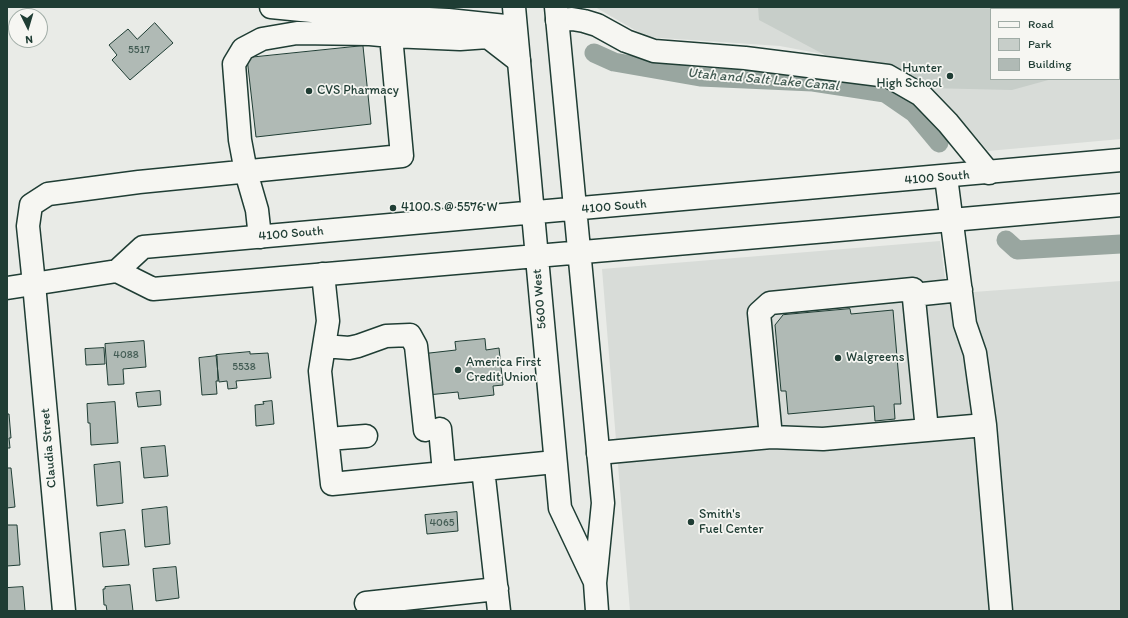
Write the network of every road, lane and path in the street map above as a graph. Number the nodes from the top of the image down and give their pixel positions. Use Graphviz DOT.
graph roads {
  1 [pos="270,7"];
  2 [pos="556,13"];
  3 [pos="515,17"];
  4 [pos="391,36"];
  5 [pos="519,61"];
  6 [pos="1121,160"];
  7 [pos="246,172"];
  8 [pos="988,173"];
  9 [pos="946,177"];
  10 [pos="1121,205"];
  11 [pos="576,210"];
  12 [pos="532,214"];
  13 [pos="952,220"];
  14 [pos="260,237"];
  15 [pos="580,252"];
  16 [pos="536,256"];
  17 [pos="116,272"];
  18 [pos="323,274"];
  19 [pos="34,284"];
  20 [pos="7,288"];
  21 [pos="960,290"];
  22 [pos="913,295"];
  23 [pos="324,346"];
  24 [pos="985,425"];
  25 [pos="926,430"];
  26 [pos="366,436"];
  27 [pos="771,437"];
  28 [pos="328,439"];
  29 [pos="598,453"];
  30 [pos="555,462"];
  31 [pos="483,469"];
  32 [pos="444,473"];
  33 [pos="595,583"];
  34 [pos="497,589"];
  35 [pos="366,603"];
  36 [pos="64,611"];
  37 [pos="499,611"];
  38 [pos="598,611"];
  39 [pos="1001,611"];
  1 -- 3 [label="main road"];
  2 -- 8 [label="main road"];
  2 -- 11 [label="main road, 5600 West"];
  3 -- 5 [label="main road, 5600 West"];
  4 -- 5 [label="main road"];
  4 -- 7 [label="main road, Claudia Street"];
  4 -- 7 [label="main road"];
  5 -- 12 [label="main road, 5600 West"];
  6 -- 8 [label="main road, 4100 South"];
  7 -- 14 [label="main road"];
  7 -- 19 [label="main road, Claudia Street"];
  8 -- 9 [label="main road, 4100 South"];
  9 -- 11 [label="main road, 4100 South"];
  9 -- 13 [label="main road"];
  10 -- 13 [label="main road"];
  11 -- 12 [label="main road, 4100 South"];
  11 -- 15 [label="main road, 5600 West"];
  12 -- 14 [label="main road, 4100 South"];
  12 -- 16 [label="main road, 5600 West"];
  13 -- 15 [label="main road"];
  13 -- 21 [label="main road"];
  14 -- 17 [label="main road, 4100 South"];
  15 -- 16 [label="main road"];
  15 -- 29 [label="main road, 5600 West"];
  16 -- 18 [label="main road"];
  16 -- 30 [label="main road, 5600 West"];
  17 -- 18 [label="main road"];
  17 -- 19 [label="main road"];
  18 -- 23 [label="main road"];
  19 -- 20 [label="main road"];
  19 -- 36 [label="main road, Claudia Street"];
  21 -- 22 [label="main road"];
  21 -- 24 [label="main road"];
  22 -- 25 [label="main road"];
  22 -- 27 [label="main road"];
  23 -- 28 [label="main road"];
  23 -- 32 [label="main road"];
  24 -- 25 [label="main road"];
  24 -- 39 [label="main road"];
  25 -- 27 [label="main road"];
  26 -- 28 [label="main road"];
  27 -- 29 [label="main road"];
  28 -- 32 [label="main road"];
  29 -- 33 [label="main road, 5600 West"];
  30 -- 31 [label="main road"];
  30 -- 33 [label="main road, 5600 West"];
  31 -- 32 [label="main road"];
  31 -- 34 [label="main road"];
  33 -- 38 [label="main road, 5600 West"];
  34 -- 35 [label="main road"];
  34 -- 37 [label="main road"];
}
